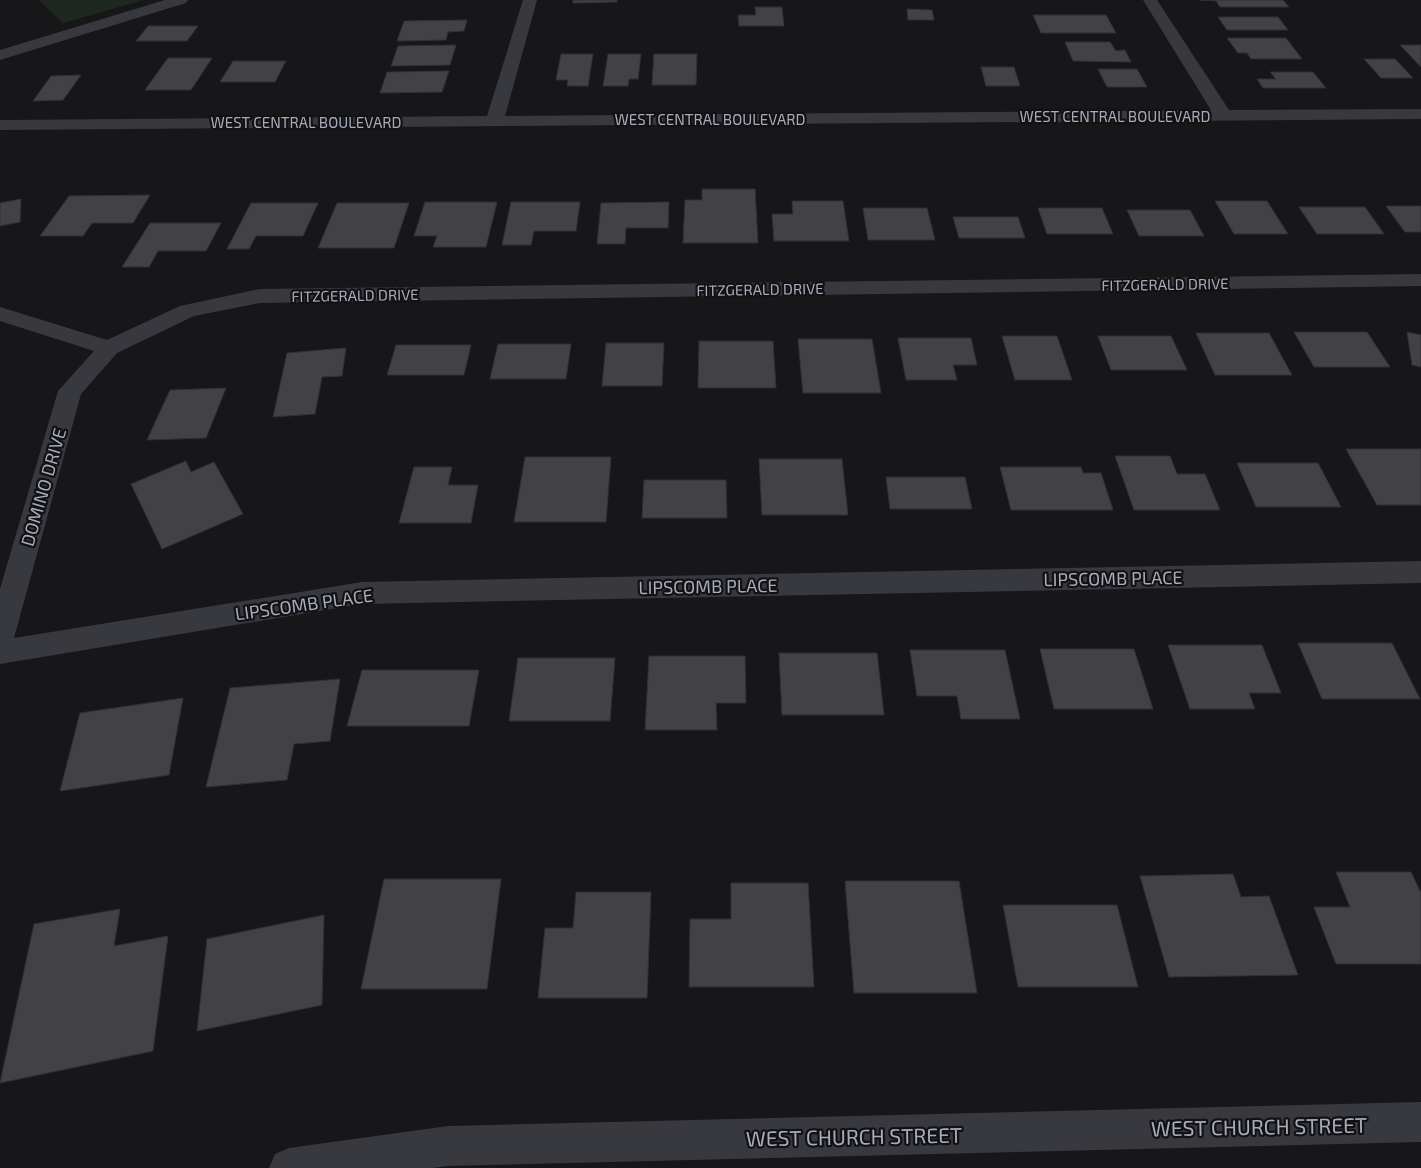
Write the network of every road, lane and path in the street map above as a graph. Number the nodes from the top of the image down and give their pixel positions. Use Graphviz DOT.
graph roads {
  1 [pos="181,0"];
  2 [pos="530,0"];
  3 [pos="1150,0"];
  4 [pos="0,55"];
  5 [pos="1421,114"];
  6 [pos="1222,115"];
  7 [pos="496,120"];
  8 [pos="0,125"];
  9 [pos="1421,280"];
  10 [pos="0,314"];
  11 [pos="109,348"];
  12 [pos="1421,572"];
  13 [pos="0,638"];
  14 [pos="0,652"];
  15 [pos="1421,1122"];
  16 [pos="289,1168"];
  1 -- 4 [label="street"];
  2 -- 7 [label="street"];
  3 -- 6 [label="street"];
  5 -- 6 [label="street, WEST CENTRAL BOULEVARD"];
  6 -- 7 [label="street, WEST CENTRAL BOULEVARD"];
  7 -- 8 [label="street, WEST CENTRAL BOULEVARD"];
  9 -- 11 [label="street, FITZGERALD DRIVE"];
  10 -- 11 [label="street"];
  11 -- 13 [label="street, DOMINO DRIVE"];
  12 -- 14 [label="street, LIPSCOMB PLACE"];
  15 -- 16 [label="street, WEST CHURCH STREET"];
}
